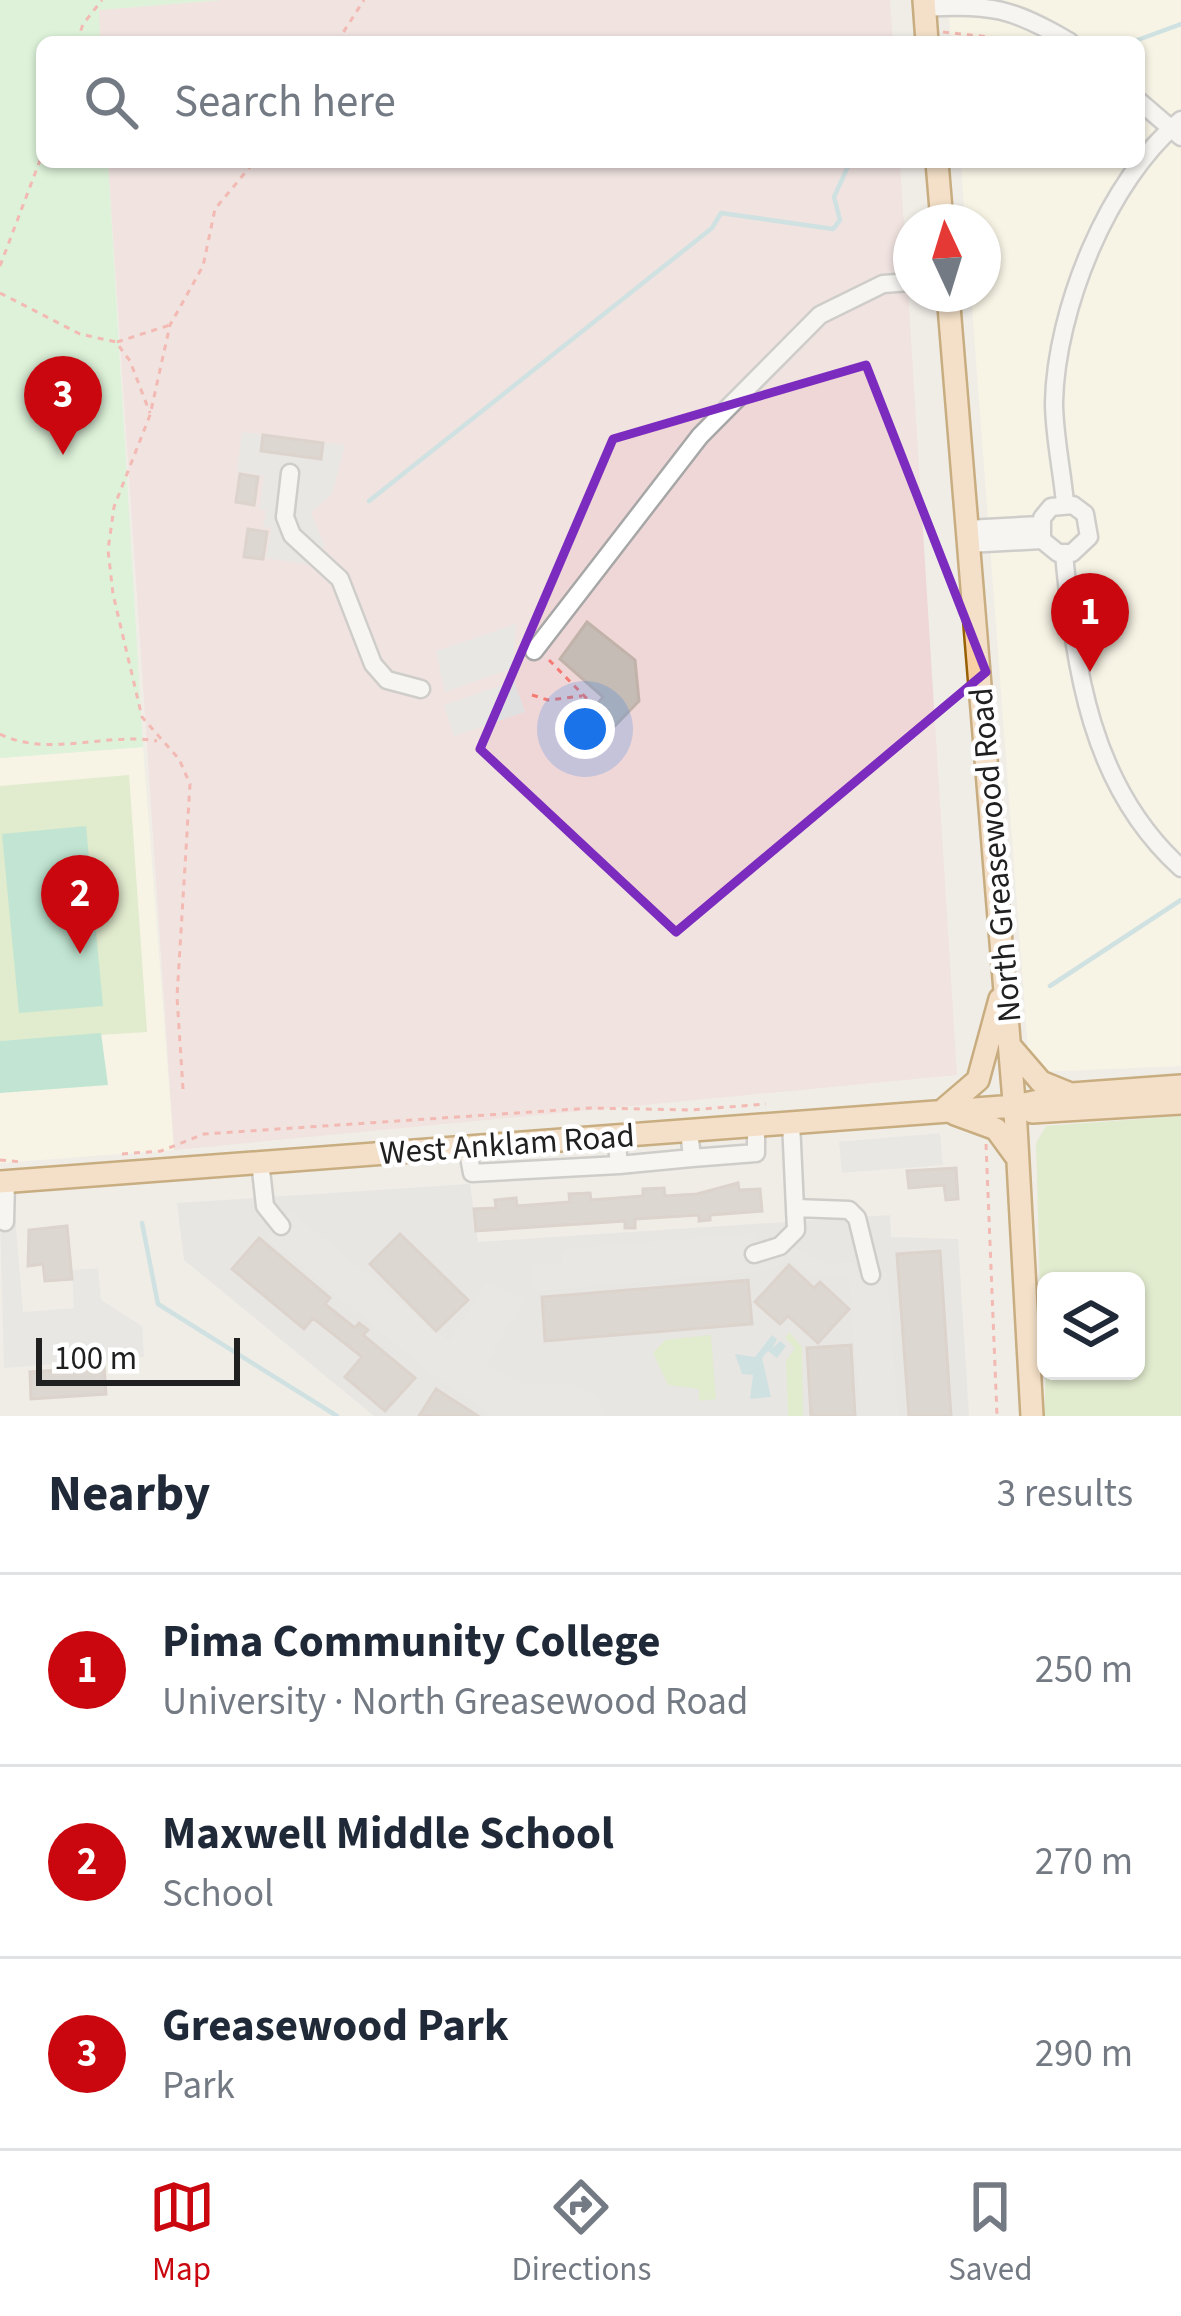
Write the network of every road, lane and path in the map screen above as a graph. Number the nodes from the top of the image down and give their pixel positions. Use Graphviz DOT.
graph roads {
  1 [pos="102,0"];
  2 [pos="364,0"];
  3 [pos="924,4"];
  4 [pos="79,36"];
  5 [pos="341,36"];
  6 [pos="927,36"];
  7 [pos="937,36"];
  8 [pos="999,36"];
  9 [pos="1060,36"];
  10 [pos="1145,105"];
  11 [pos="1178,129"];
  12 [pos="37,168"];
  13 [pos="249,168"];
  14 [pos="938,168"];
  15 [pos="940,204"];
  16 [pos="0,266"];
  17 [pos="893,283"];
  18 [pos="0,293"];
  19 [pos="949,312"];
  20 [pos="170,325"];
  21 [pos="116,342"];
  22 [pos="150,415"];
  23 [pos="290,473"];
  24 [pos="1065,503"];
  25 [pos="1041,533"];
  26 [pos="968,537"];
  27 [pos="1064,554"];
  28 [pos="540,655"];
  29 [pos="421,689"];
  30 [pos="532,695"];
  31 [pos="582,696"];
  32 [pos="594,706"];
  33 [pos="0,734"];
  34 [pos="158,742"];
  35 [pos="1181,868"];
  36 [pos="1004,982"];
  37 [pos="1010,1046"];
  38 [pos="1181,1086"];
  39 [pos="183,1089"];
  40 [pos="1072,1094"];
  41 [pos="766,1103"];
  42 [pos="1181,1103"];
  43 [pos="1015,1106"];
  44 [pos="942,1111"];
  45 [pos="791,1122"];
  46 [pos="756,1125"];
  47 [pos="688,1130"];
  48 [pos="616,1135"];
  49 [pos="986,1136"];
  50 [pos="467,1146"];
  51 [pos="119,1154"];
  52 [pos="692,1158"];
  53 [pos="34,1162"];
  54 [pos="260,1162"];
  55 [pos="1018,1164"];
  56 [pos="619,1165"];
  57 [pos="2,1174"];
  58 [pos="796,1208"];
  59 [pos="5,1222"];
  60 [pos="281,1226"];
  61 [pos="754,1254"];
  62 [pos="871,1275"];
  63 [pos="997,1416"];
  64 [pos="1031,1416"];
  1 -- 4 [label="path"];
  2 -- 5 [label="path"];
  3 -- 6 [label="main road"];
  3 -- 9 [label="lane"];
  7 -- 8 [label="path"];
  10 -- 11 [label="lane"];
  11 -- 24 [label="lane"];
  12 -- 16 [label="path"];
  13 -- 20 [label="path"];
  14 -- 15 [label="main road"];
  17 -- 28 [label="lane"];
  18 -- 21 [label="path"];
  19 -- 26 [label="main road, North Greasewood Road"];
  20 -- 21 [label="path"];
  20 -- 22 [label="path"];
  21 -- 22 [label="path"];
  22 -- 34 [label="path"];
  23 -- 29 [label="lane"];
  24 -- 25 [label="lane"];
  24 -- 27 [label="lane"];
  25 -- 26 [label="lane"];
  25 -- 27 [label="lane"];
  26 -- 36 [label="main road, North Greasewood Road"];
  27 -- 35 [label="lane"];
  28 -- 31 [label="path"];
  30 -- 31 [label="path"];
  31 -- 32 [label="path"];
  33 -- 34 [label="path"];
  34 -- 39 [label="path"];
  36 -- 37 [label="main road, North Greasewood Road"];
  36 -- 44 [label="main road"];
  37 -- 40 [label="main road"];
  37 -- 43 [label="main road, North Greasewood Road"];
  38 -- 40 [label="main road, West Anklam Road"];
  40 -- 43 [label="main road, West Anklam Road"];
  41 -- 51 [label="path"];
  42 -- 43 [label="main road, West Anklam Road"];
  43 -- 44 [label="main road, West Anklam Road"];
  43 -- 55 [label="main road, North Greasewood Road"];
  44 -- 45 [label="main road, West Anklam Road"];
  44 -- 55 [label="main road"];
  45 -- 46 [label="main road, West Anklam Road"];
  45 -- 58 [label="lane"];
  46 -- 47 [label="main road, West Anklam Road"];
  46 -- 52 [label="lane"];
  47 -- 48 [label="main road, West Anklam Road"];
  47 -- 52 [label="lane"];
  48 -- 50 [label="main road, West Anklam Road"];
  48 -- 56 [label="lane"];
  49 -- 63 [label="path"];
  50 -- 54 [label="main road, West Anklam Road"];
  50 -- 56 [label="lane"];
  52 -- 56 [label="lane"];
  53 -- 57 [label="path"];
  54 -- 57 [label="main road, West Anklam Road"];
  54 -- 60 [label="lane"];
  55 -- 64 [label="main road, North Greasewood Road"];
  57 -- 59 [label="lane"];
  58 -- 61 [label="lane"];
  58 -- 62 [label="lane"];
}
